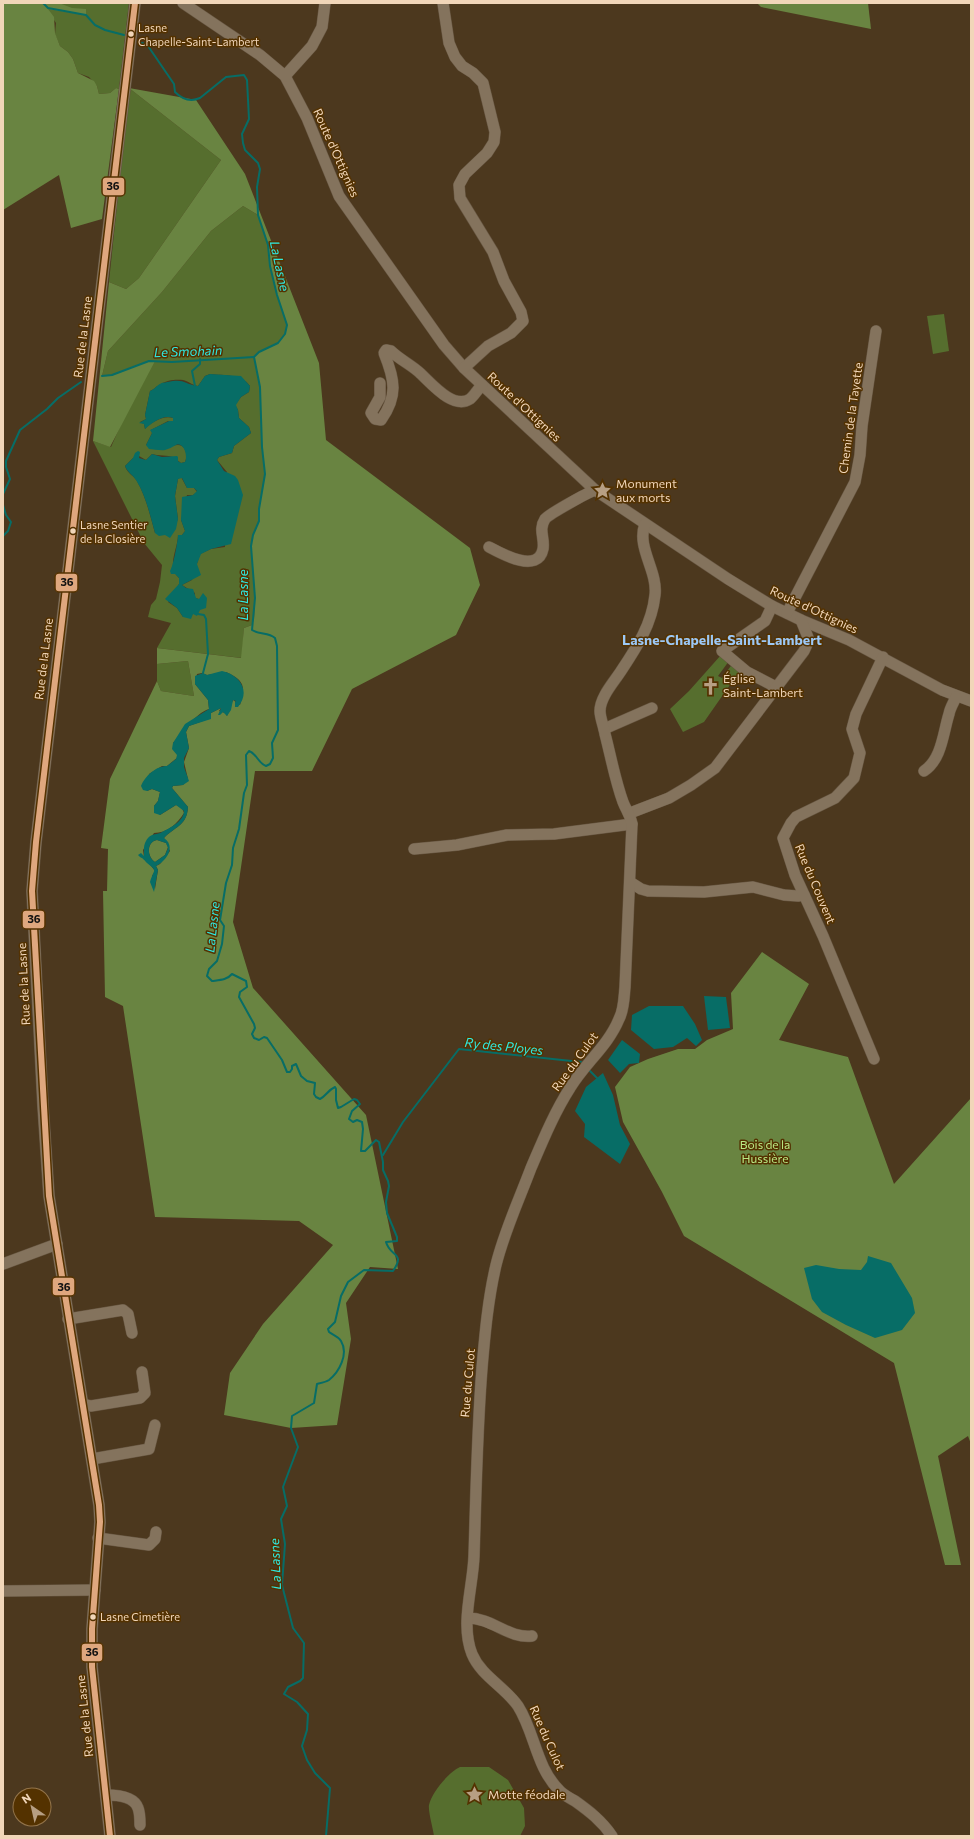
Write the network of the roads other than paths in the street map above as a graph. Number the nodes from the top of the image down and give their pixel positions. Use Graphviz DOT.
graph roads {
  1 [pos="135,3"];
  2 [pos="183,3"];
  3 [pos="325,3"];
  4 [pos="442,3"];
  5 [pos="285,76"];
  6 [pos="876,331"];
  7 [pos="464,368"];
  8 [pos="380,383"];
  9 [pos="482,384"];
  10 [pos="595,490"];
  11 [pos="645,524"];
  12 [pos="488,547"];
  13 [pos="772,606"];
  14 [pos="787,613"];
  15 [pos="801,620"];
  16 [pos="818,627"];
  17 [pos="809,640"];
  18 [pos="883,657"];
  19 [pos="776,687"];
  20 [pos="956,697"];
  21 [pos="971,701"];
  22 [pos="652,708"];
  23 [pos="604,729"];
  24 [pos="924,772"];
  25 [pos="630,813"];
  26 [pos="632,824"];
  27 [pos="414,849"];
  28 [pos="630,882"];
  29 [pos="804,895"];
  30 [pos="874,1059"];
  31 [pos="56,1244"];
  32 [pos="3,1264"];
  33 [pos="68,1319"];
  34 [pos="132,1333"];
  35 [pos="142,1372"];
  36 [pos="96,1396"];
  37 [pos="82,1404"];
  38 [pos="155,1425"];
  39 [pos="92,1459"];
  40 [pos="156,1532"];
  41 [pos="98,1538"];
  42 [pos="95,1590"];
  43 [pos="3,1591"];
  44 [pos="468,1618"];
  45 [pos="532,1636"];
  46 [pos="106,1795"];
  47 [pos="140,1825"];
  48 [pos="110,1836"];
  49 [pos="612,1836"];
  1 -- 31 [label="street, Rue de la Lasne"];
  2 -- 5 [label="street, Route d'Ottignies"];
  3 -- 5 [label="street"];
  4 -- 7 [label="street"];
  5 -- 7 [label="street, Route d'Ottignies"];
  6 -- 14 [label="street, Chemin de la Tayette"];
  7 -- 9 [label="street, Route d'Ottignies"];
  8 -- 9 [label="street"];
  9 -- 10 [label="street, Route d'Ottignies"];
  10 -- 11 [label="street, Route d'Ottignies"];
  10 -- 12 [label="street"];
  11 -- 13 [label="street, Route d'Ottignies"];
  11 -- 23 [label="street, Rue du Culot"];
  13 -- 14 [label="street, Route d'Ottignies"];
  13 -- 19 [label="street"];
  14 -- 15 [label="street, Route d'Ottignies"];
  15 -- 16 [label="street, Route d'Ottignies"];
  15 -- 17 [label="street"];
  16 -- 17 [label="street"];
  16 -- 18 [label="street, Route d'Ottignies"];
  17 -- 19 [label="street"];
  18 -- 20 [label="street, Route d'Ottignies"];
  18 -- 29 [label="street, Rue du Couvent"];
  19 -- 25 [label="street"];
  20 -- 21 [label="street, Route d'Ottignies"];
  20 -- 24 [label="street"];
  22 -- 23 [label="street"];
  23 -- 25 [label="street, Rue du Culot"];
  25 -- 26 [label="street, Rue du Culot"];
  26 -- 27 [label="street"];
  26 -- 28 [label="street, Rue du Culot"];
  28 -- 29 [label="street"];
  28 -- 44 [label="street, Rue du Culot"];
  29 -- 30 [label="street, Rue du Couvent"];
  31 -- 32 [label="street"];
  31 -- 33 [label="street, Rue de la Lasne"];
  33 -- 34 [label="street"];
  33 -- 37 [label="street, Rue de la Lasne"];
  35 -- 37 [label="street"];
  36 -- 37 [label="street"];
  37 -- 39 [label="street, Rue de la Lasne"];
  38 -- 39 [label="street"];
  39 -- 41 [label="street, Rue de la Lasne"];
  40 -- 41 [label="street"];
  41 -- 42 [label="street, Rue de la Lasne"];
  42 -- 43 [label="street"];
  42 -- 46 [label="street, Rue de la Lasne"];
  44 -- 45 [label="street"];
  44 -- 49 [label="street, Rue du Culot"];
  46 -- 47 [label="street"];
  46 -- 48 [label="street, Rue de la Lasne"];
}
